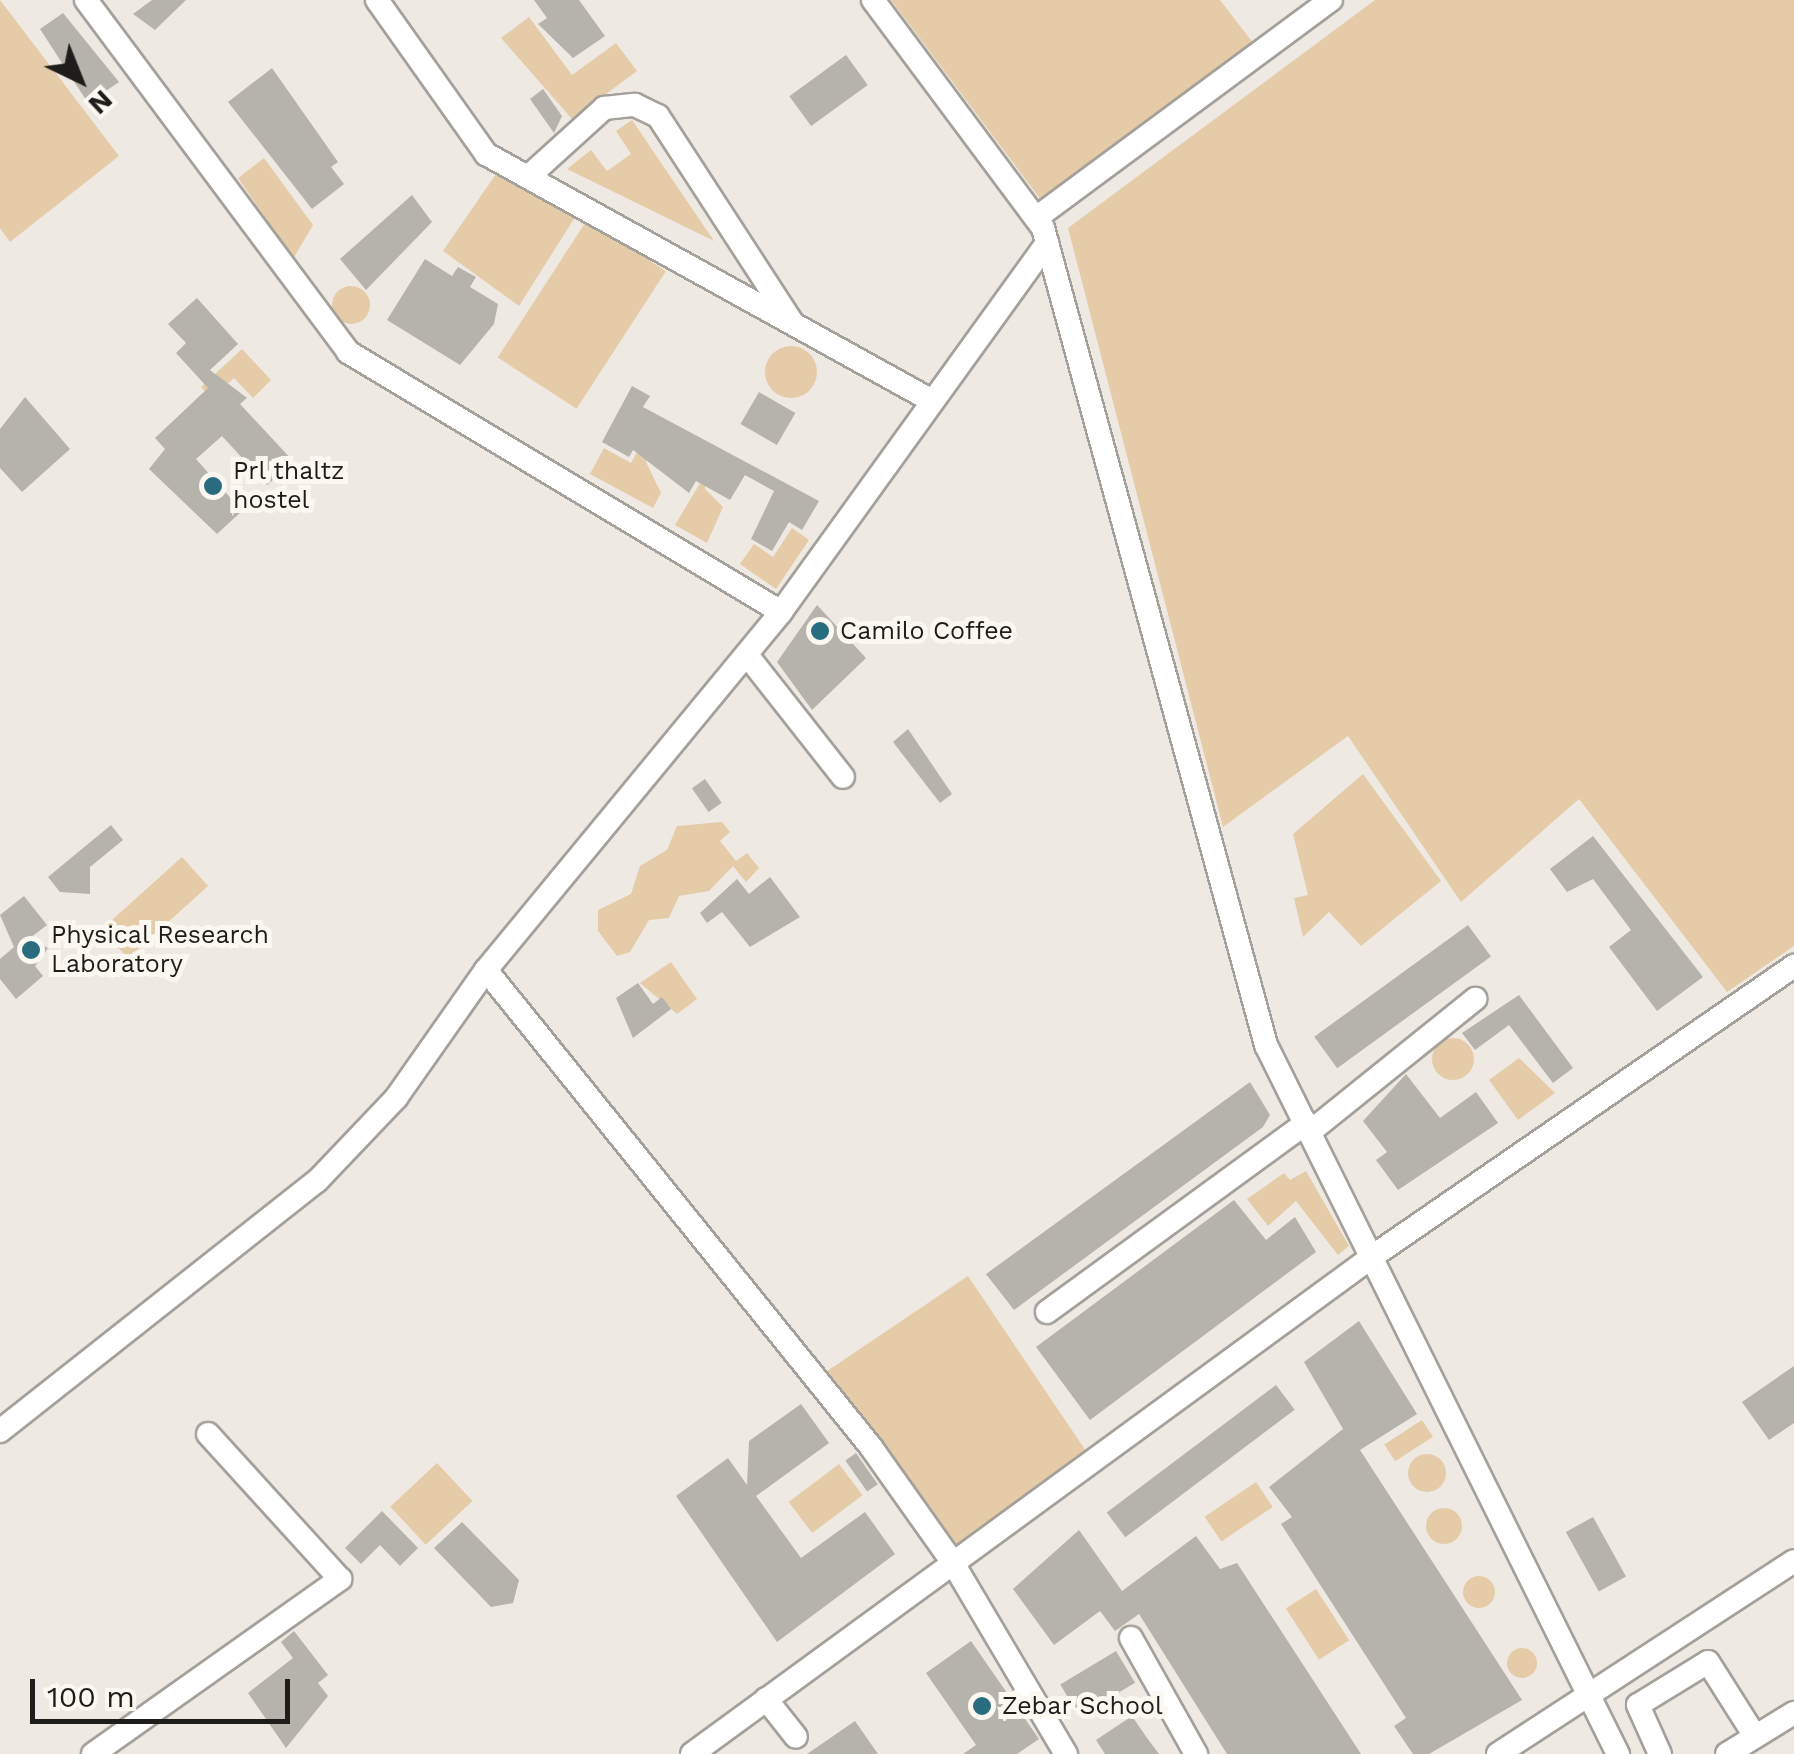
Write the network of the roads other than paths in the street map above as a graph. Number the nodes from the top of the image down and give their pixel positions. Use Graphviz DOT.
graph roads {
  1 [pos="86,0"];
  2 [pos="376,0"];
  3 [pos="873,0"];
  4 [pos="1332,0"];
  5 [pos="528,177"];
  6 [pos="1036,218"];
  7 [pos="1047,243"];
  8 [pos="793,324"];
  9 [pos="928,398"];
  10 [pos="781,612"];
  11 [pos="747,655"];
  12 [pos="843,777"];
  13 [pos="1794,966"];
  14 [pos="486,970"];
  15 [pos="1475,999"];
  16 [pos="1309,1127"];
  17 [pos="1376,1254"];
  18 [pos="1047,1312"];
  19 [pos="0,1431"];
  20 [pos="208,1434"];
  21 [pos="1794,1562"];
  22 [pos="953,1563"];
  23 [pos="1794,1572"];
  24 [pos="1131,1638"];
  25 [pos="1708,1662"];
  26 [pos="1588,1693"];
  27 [pos="766,1699"];
  28 [pos="1794,1713"];
  29 [pos="1755,1736"];
  30 [pos="796,1737"];
  31 [pos="93,1754"];
  32 [pos="692,1754"];
  33 [pos="1066,1754"];
  34 [pos="1196,1754"];
  35 [pos="1498,1754"];
  36 [pos="1618,1754"];
  37 [pos="1660,1754"];
  38 [pos="1726,1754"];
  1 -- 10 [label="street"];
  2 -- 5 [label="street"];
  3 -- 6 [label="street"];
  4 -- 6 [label="street"];
  5 -- 8 [label="street"];
  5 -- 8 [label="street"];
  6 -- 7 [label="street"];
  7 -- 9 [label="street"];
  7 -- 16 [label="street"];
  8 -- 9 [label="street"];
  9 -- 10 [label="street"];
  10 -- 11 [label="street"];
  11 -- 12 [label="street"];
  11 -- 14 [label="street"];
  13 -- 17 [label="street"];
  14 -- 19 [label="street"];
  14 -- 22 [label="street"];
  15 -- 16 [label="street"];
  16 -- 17 [label="street"];
  16 -- 18 [label="street"];
  17 -- 22 [label="street"];
  17 -- 26 [label="street"];
  20 -- 31 [label="street"];
  21 -- 26 [label="street"];
  22 -- 27 [label="street"];
  22 -- 33 [label="street"];
  23 -- 25 [label="street"];
  24 -- 34 [label="street"];
  25 -- 29 [label="street"];
  25 -- 37 [label="street"];
  26 -- 35 [label="street"];
  26 -- 36 [label="street"];
  27 -- 30 [label="street"];
  27 -- 32 [label="street"];
  28 -- 29 [label="street"];
  29 -- 38 [label="street"];
}
